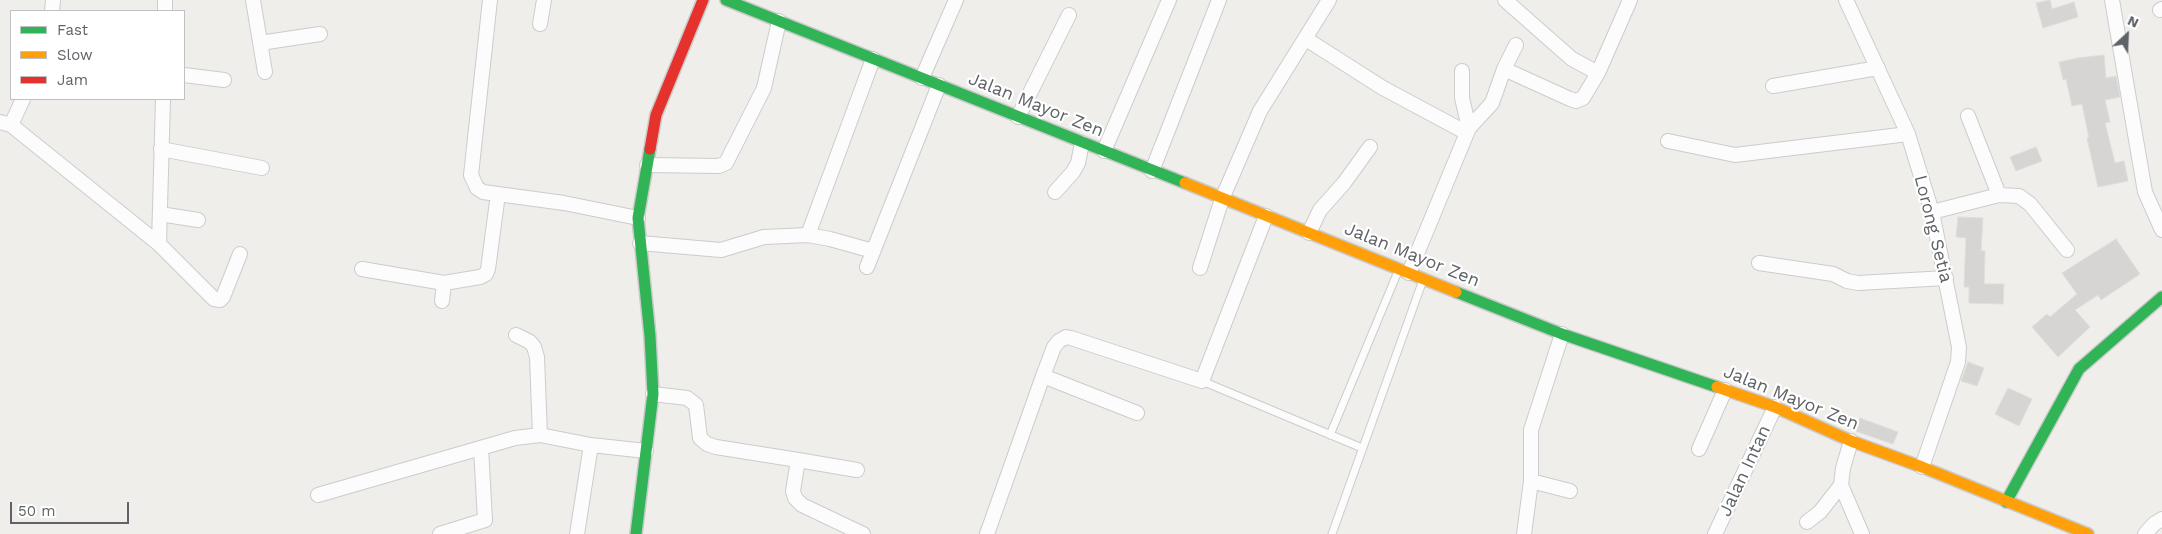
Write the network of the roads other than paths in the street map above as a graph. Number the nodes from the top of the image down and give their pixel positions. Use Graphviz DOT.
graph roads {
  1 [pos="253,0"];
  2 [pos="490,0"];
  3 [pos="544,0"];
  4 [pos="703,0"];
  5 [pos="726,0"];
  6 [pos="956,0"];
  7 [pos="1169,0"];
  8 [pos="1219,0"];
  9 [pos="1329,0"];
  10 [pos="1505,0"];
  11 [pos="1630,0"];
  12 [pos="1846,0"];
  13 [pos="2112,0"];
  14 [pos="1069,15"];
  15 [pos="779,22"];
  16 [pos="540,24"];
  17 [pos="320,34"];
  18 [pos="1306,39"];
  19 [pos="260,43"];
  20 [pos="1516,45"];
  21 [pos="873,59"];
  22 [pos="1878,68"];
  23 [pos="1504,69"];
  24 [pos="1462,71"];
  25 [pos="264,72"];
  26 [pos="1598,73"];
  27 [pos="185,75"];
  28 [pos="922,78"];
  29 [pos="224,80"];
  30 [pos="939,85"];
  31 [pos="1773,86"];
  32 [pos="23,100"];
  33 [pos="163,100"];
  34 [pos="1968,116"];
  35 [pos="1018,117"];
  36 [pos="6,124"];
  37 [pos="1468,130"];
  38 [pos="1908,134"];
  39 [pos="1668,141"];
  40 [pos="1082,143"];
  41 [pos="1370,147"];
  42 [pos="161,149"];
  43 [pos="1104,151"];
  44 [pos="647,165"];
  45 [pos="262,168"];
  46 [pos="1152,171"];
  47 [pos="1055,192"];
  48 [pos="498,194"];
  49 [pos="1999,195"];
  50 [pos="1222,199"];
  51 [pos="1932,212"];
  52 [pos="160,214"];
  53 [pos="1266,216"];
  54 [pos="638,218"];
  55 [pos="198,220"];
  56 [pos="2162,230"];
  57 [pos="1309,233"];
  58 [pos="808,235"];
  59 [pos="640,243"];
  60 [pos="159,244"];
  61 [pos="2067,250"];
  62 [pos="873,252"];
  63 [pos="240,254"];
  64 [pos="1759,263"];
  65 [pos="867,267"];
  66 [pos="1200,268"];
  67 [pos="362,269"];
  68 [pos="1404,271"];
  69 [pos="1423,278"];
  70 [pos="1946,278"];
  71 [pos="444,283"];
  72 [pos="2162,297"];
  73 [pos="442,301"];
  74 [pos="1562,334"];
  75 [pos="516,335"];
  76 [pos="1043,376"];
  77 [pos="1202,381"];
  78 [pos="1725,390"];
  79 [pos="653,394"];
  80 [pos="1775,407"];
  81 [pos="1137,413"];
  82 [pos="540,435"];
  83 [pos="1330,435"];
  84 [pos="1852,441"];
  85 [pos="591,445"];
  86 [pos="480,448"];
  87 [pos="1362,448"];
  88 [pos="1699,449"];
  89 [pos="646,451"];
  90 [pos="798,460"];
  91 [pos="1922,467"];
  92 [pos="857,470"];
  93 [pos="1531,482"];
  94 [pos="1841,485"];
  95 [pos="1570,491"];
  96 [pos="318,495"];
  97 [pos="2006,502"];
  98 [pos="2162,519"];
  99 [pos="1807,522"];
  100 [pos="485,527"];
  101 [pos="440,534"];
  102 [pos="578,534"];
  103 [pos="636,534"];
  104 [pos="863,534"];
  105 [pos="987,534"];
  106 [pos="1332,534"];
  107 [pos="1524,534"];
  108 [pos="1715,534"];
  109 [pos="1862,534"];
  110 [pos="2088,534"];
  111 [pos="2145,534"];
  1 -- 19 [label="street"];
  2 -- 48 [label="street"];
  3 -- 16 [label="street"];
  4 -- 44 [label="street"];
  5 -- 15 [label="street, Jalan Mayor Zen"];
  6 -- 28 [label="street"];
  7 -- 43 [label="street"];
  8 -- 46 [label="street"];
  9 -- 18 [label="street"];
  10 -- 26 [label="street"];
  11 -- 26 [label="street"];
  12 -- 22 [label="street, Lorong Setia"];
  13 -- 56 [label="street"];
  14 -- 35 [label="street"];
  15 -- 21 [label="street, Jalan Mayor Zen"];
  15 -- 44 [label="street"];
  17 -- 19 [label="street"];
  18 -- 37 [label="street"];
  18 -- 50 [label="street"];
  19 -- 25 [label="street"];
  20 -- 23 [label="street"];
  21 -- 28 [label="street, Jalan Mayor Zen"];
  21 -- 58 [label="street"];
  22 -- 31 [label="street"];
  22 -- 38 [label="street, Lorong Setia"];
  23 -- 26 [label="street"];
  23 -- 37 [label="street"];
  24 -- 37 [label="street"];
  27 -- 29 [label="street"];
  28 -- 30 [label="street, Jalan Mayor Zen"];
  30 -- 35 [label="street, Jalan Mayor Zen"];
  30 -- 62 [label="street"];
  32 -- 36 [label="street"];
  33 -- 42 [label="street"];
  34 -- 49 [label="street"];
  35 -- 40 [label="street, Jalan Mayor Zen"];
  36 -- 60 [label="street"];
  37 -- 68 [label="street"];
  38 -- 39 [label="street"];
  38 -- 51 [label="street, Lorong Setia"];
  40 -- 43 [label="street, Jalan Mayor Zen"];
  40 -- 47 [label="street"];
  41 -- 57 [label="street"];
  42 -- 45 [label="street"];
  42 -- 52 [label="street"];
  43 -- 46 [label="street, Jalan Mayor Zen"];
  44 -- 54 [label="street"];
  46 -- 50 [label="street, Jalan Mayor Zen"];
  48 -- 54 [label="street"];
  48 -- 71 [label="street"];
  49 -- 51 [label="street"];
  49 -- 61 [label="street"];
  50 -- 53 [label="street, Jalan Mayor Zen"];
  50 -- 66 [label="street"];
  51 -- 70 [label="street, Lorong Setia"];
  52 -- 55 [label="street"];
  52 -- 60 [label="street"];
  53 -- 57 [label="street, Jalan Mayor Zen"];
  53 -- 77 [label="street"];
  54 -- 59 [label="street"];
  57 -- 68 [label="street, Jalan Mayor Zen"];
  58 -- 59 [label="street"];
  58 -- 62 [label="street"];
  59 -- 79 [label="street"];
  60 -- 63 [label="street"];
  62 -- 65 [label="street"];
  64 -- 70 [label="street"];
  67 -- 71 [label="street"];
  68 -- 69 [label="street, Jalan Mayor Zen"];
  68 -- 83 [label="lane"];
  69 -- 74 [label="street, Jalan Mayor Zen"];
  69 -- 87 [label="lane"];
  70 -- 91 [label="street, Lorong Setia"];
  71 -- 73 [label="street"];
  72 -- 97 [label="street"];
  74 -- 78 [label="street, Jalan Mayor Zen"];
  74 -- 93 [label="street"];
  75 -- 82 [label="street"];
  76 -- 77 [label="street"];
  76 -- 81 [label="street"];
  76 -- 105 [label="street"];
  77 -- 83 [label="lane"];
  78 -- 80 [label="street, Jalan Mayor Zen"];
  78 -- 88 [label="street"];
  79 -- 89 [label="street"];
  79 -- 90 [label="street"];
  80 -- 84 [label="street, Jalan Mayor Zen"];
  80 -- 108 [label="street, Jalan Intan"];
  82 -- 85 [label="street"];
  82 -- 86 [label="street"];
  83 -- 87 [label="lane"];
  84 -- 91 [label="street, Jalan Mayor Zen"];
  84 -- 94 [label="street"];
  85 -- 89 [label="street"];
  85 -- 102 [label="street"];
  86 -- 96 [label="street"];
  86 -- 100 [label="street"];
  87 -- 106 [label="lane"];
  89 -- 103 [label="street"];
  90 -- 92 [label="street"];
  90 -- 104 [label="street"];
  91 -- 97 [label="street, Jalan Mayor Zen"];
  93 -- 95 [label="street"];
  93 -- 107 [label="street"];
  94 -- 99 [label="street"];
  94 -- 109 [label="street"];
  97 -- 110 [label="street, Jalan Mayor Zen"];
  98 -- 111 [label="street"];
  100 -- 101 [label="street"];
}
